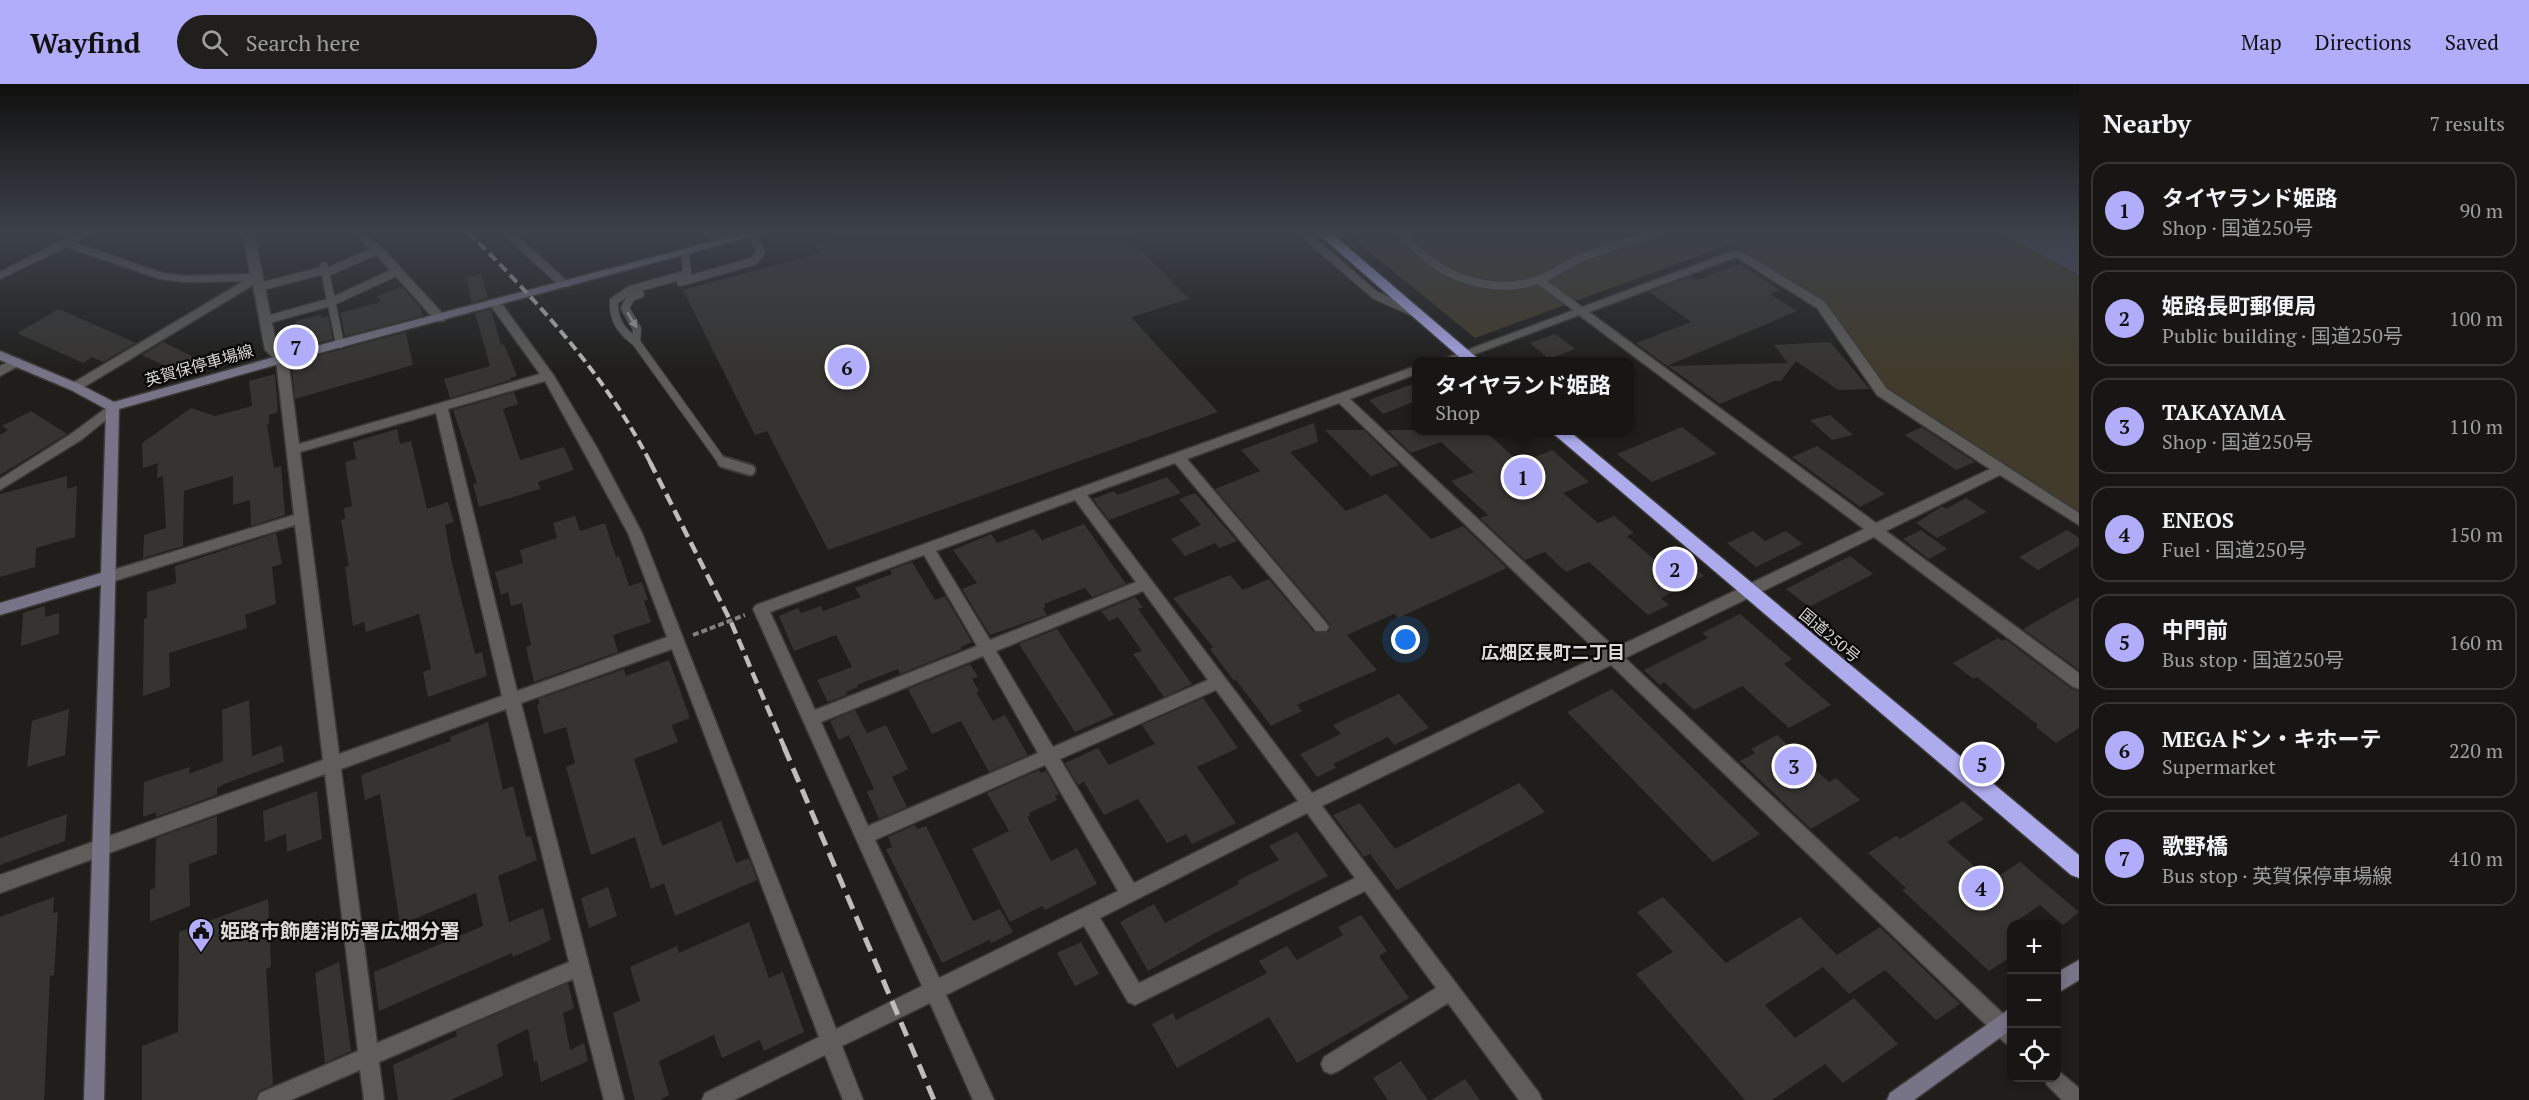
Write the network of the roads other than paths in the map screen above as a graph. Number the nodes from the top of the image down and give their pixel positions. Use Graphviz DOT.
graph roads {
  1 [pos="194,279"];
  2 [pos="273,279"];
  3 [pos="327,279"];
  4 [pos="380,279"];
  5 [pos="406,279"];
  6 [pos="560,279"];
  7 [pos="587,279"];
  8 [pos="668,279"];
  9 [pos="692,279"];
  10 [pos="1357,279"];
  11 [pos="1378,279"];
  12 [pos="1470,279"];
  13 [pos="1666,279"];
  14 [pos="1780,279"];
  15 [pos="1539,280"];
  16 [pos="259,282"];
  17 [pos="566,285"];
  18 [pos="331,302"];
  19 [pos="495,303"];
  20 [pos="1581,311"];
  21 [pos="1419,314"];
  22 [pos="440,318"];
  23 [pos="266,320"];
  24 [pos="636,342"];
  25 [pos="340,344"];
  26 [pos="0,355"];
  27 [pos="1470,357"];
  28 [pos="282,359"];
  29 [pos="16,362"];
  30 [pos="0,372"];
  31 [pos="1412,372"];
  32 [pos="548,376"];
  33 [pos="75,387"];
  34 [pos="1342,398"];
  35 [pos="113,407"];
  36 [pos="441,407"];
  37 [pos="1563,435"];
  38 [pos="292,450"];
  39 [pos="1178,458"];
  40 [pos="2001,469"];
  41 [pos="750,470"];
  42 [pos="0,484"];
  43 [pos="1078,494"];
  44 [pos="301,518"];
  45 [pos="2079,520"];
  46 [pos="1875,530"];
  47 [pos="928,549"];
  48 [pos="108,577"];
  49 [pos="1146,584"];
  50 [pos="1748,591"];
  51 [pos="0,609"];
  52 [pos="1321,627"];
  53 [pos="675,641"];
  54 [pos="986,648"];
  55 [pos="1612,657"];
  56 [pos="1219,682"];
  57 [pos="2079,682"];
  58 [pos="511,698"];
  59 [pos="811,719"];
  60 [pos="1049,756"];
  61 [pos="331,763"];
  62 [pos="1310,803"];
  63 [pos="864,836"];
  64 [pos="100,847"];
  65 [pos="2079,868"];
  66 [pos="1367,881"];
  67 [pos="0,884"];
  68 [pos="1130,894"];
  69 [pos="1088,915"];
  70 [pos="581,966"];
  71 [pos="2079,969"];
  72 [pos="2061,982"];
  73 [pos="934,991"];
  74 [pos="1450,991"];
  75 [pos="2007,1025"];
  76 [pos="2007,1027"];
  77 [pos="830,1041"];
  78 [pos="368,1056"];
  79 [pos="1331,1064"];
  80 [pos="2059,1082"];
  81 [pos="94,1100"];
  82 [pos="267,1100"];
  83 [pos="374,1100"];
  84 [pos="614,1100"];
  85 [pos="712,1100"];
  86 [pos="853,1100"];
  87 [pos="984,1100"];
  88 [pos="1532,1100"];
  89 [pos="1897,1100"];
  90 [pos="2078,1100"];
  1 -- 16 [label="street"];
  2 -- 16 [label="lane"];
  3 -- 18 [label="lane"];
  4 -- 18 [label="lane"];
  5 -- 22 [label="street"];
  6 -- 17 [label="street"];
  7 -- 17 [label="street, 英賀保停車場線"];
  8 -- 24 [label="lane"];
  9 -- 24 [label="lane, one-way"];
  10 -- 21 [label="lane"];
  11 -- 21 [label="highway"];
  12 -- 15 [label="lane"];
  13 -- 20 [label="street"];
  14 -- 40 [label="street"];
  15 -- 20 [label="lane"];
  16 -- 23 [label="street"];
  16 -- 33 [label="street"];
  17 -- 19 [label="street, 英賀保停車場線"];
  18 -- 23 [label="lane"];
  18 -- 25 [label="lane"];
  19 -- 22 [label="street, 英賀保停車場線"];
  19 -- 32 [label="street"];
  20 -- 27 [label="street"];
  20 -- 46 [label="street"];
  21 -- 27 [label="highway"];
  22 -- 25 [label="street, 英賀保停車場線"];
  23 -- 28 [label="street"];
  24 -- 41 [label="lane"];
  25 -- 28 [label="street, 英賀保停車場線"];
  26 -- 29 [label="street"];
  28 -- 35 [label="street, 英賀保停車場線"];
  28 -- 38 [label="street"];
  29 -- 30 [label="street"];
  29 -- 33 [label="street"];
  31 -- 34 [label="street"];
  32 -- 36 [label="street"];
  32 -- 53 [label="street"];
  33 -- 35 [label="street"];
  34 -- 39 [label="street"];
  34 -- 55 [label="street"];
  35 -- 42 [label="street"];
  35 -- 48 [label="street"];
  36 -- 38 [label="street"];
  36 -- 58 [label="street"];
  37 -- 50 [label="highway, 国道250号"];
  38 -- 44 [label="street"];
  39 -- 43 [label="street"];
  39 -- 52 [label="street"];
  40 -- 45 [label="street"];
  40 -- 46 [label="street"];
  43 -- 47 [label="street"];
  43 -- 49 [label="street"];
  44 -- 48 [label="street"];
  44 -- 61 [label="street"];
  46 -- 50 [label="street"];
  46 -- 57 [label="street"];
  47 -- 54 [label="street"];
  47 -- 59 [label="street"];
  48 -- 51 [label="street"];
  48 -- 64 [label="street"];
  49 -- 54 [label="street"];
  49 -- 56 [label="street"];
  50 -- 55 [label="street"];
  50 -- 65 [label="highway, 国道250号"];
  53 -- 58 [label="street"];
  53 -- 77 [label="street"];
  54 -- 59 [label="street"];
  54 -- 60 [label="street"];
  55 -- 62 [label="street"];
  55 -- 75 [label="street"];
  56 -- 60 [label="street"];
  56 -- 62 [label="street"];
  58 -- 61 [label="street"];
  58 -- 70 [label="street"];
  59 -- 63 [label="street"];
  60 -- 63 [label="street"];
  60 -- 68 [label="street"];
  61 -- 64 [label="street"];
  61 -- 78 [label="street"];
  62 -- 66 [label="street"];
  62 -- 68 [label="street"];
  63 -- 73 [label="street"];
  64 -- 67 [label="street"];
  64 -- 81 [label="street"];
  66 -- 69 [label="street"];
  66 -- 74 [label="street"];
  68 -- 69 [label="street"];
  69 -- 73 [label="street"];
  70 -- 78 [label="street"];
  70 -- 84 [label="street"];
  71 -- 72 [label="street"];
  73 -- 77 [label="street"];
  73 -- 87 [label="street"];
  74 -- 79 [label="street"];
  74 -- 88 [label="street"];
  76 -- 89 [label="street"];
  77 -- 85 [label="street"];
  77 -- 86 [label="street"];
  78 -- 82 [label="street"];
  78 -- 83 [label="street"];
  80 -- 90 [label="street"];
}
